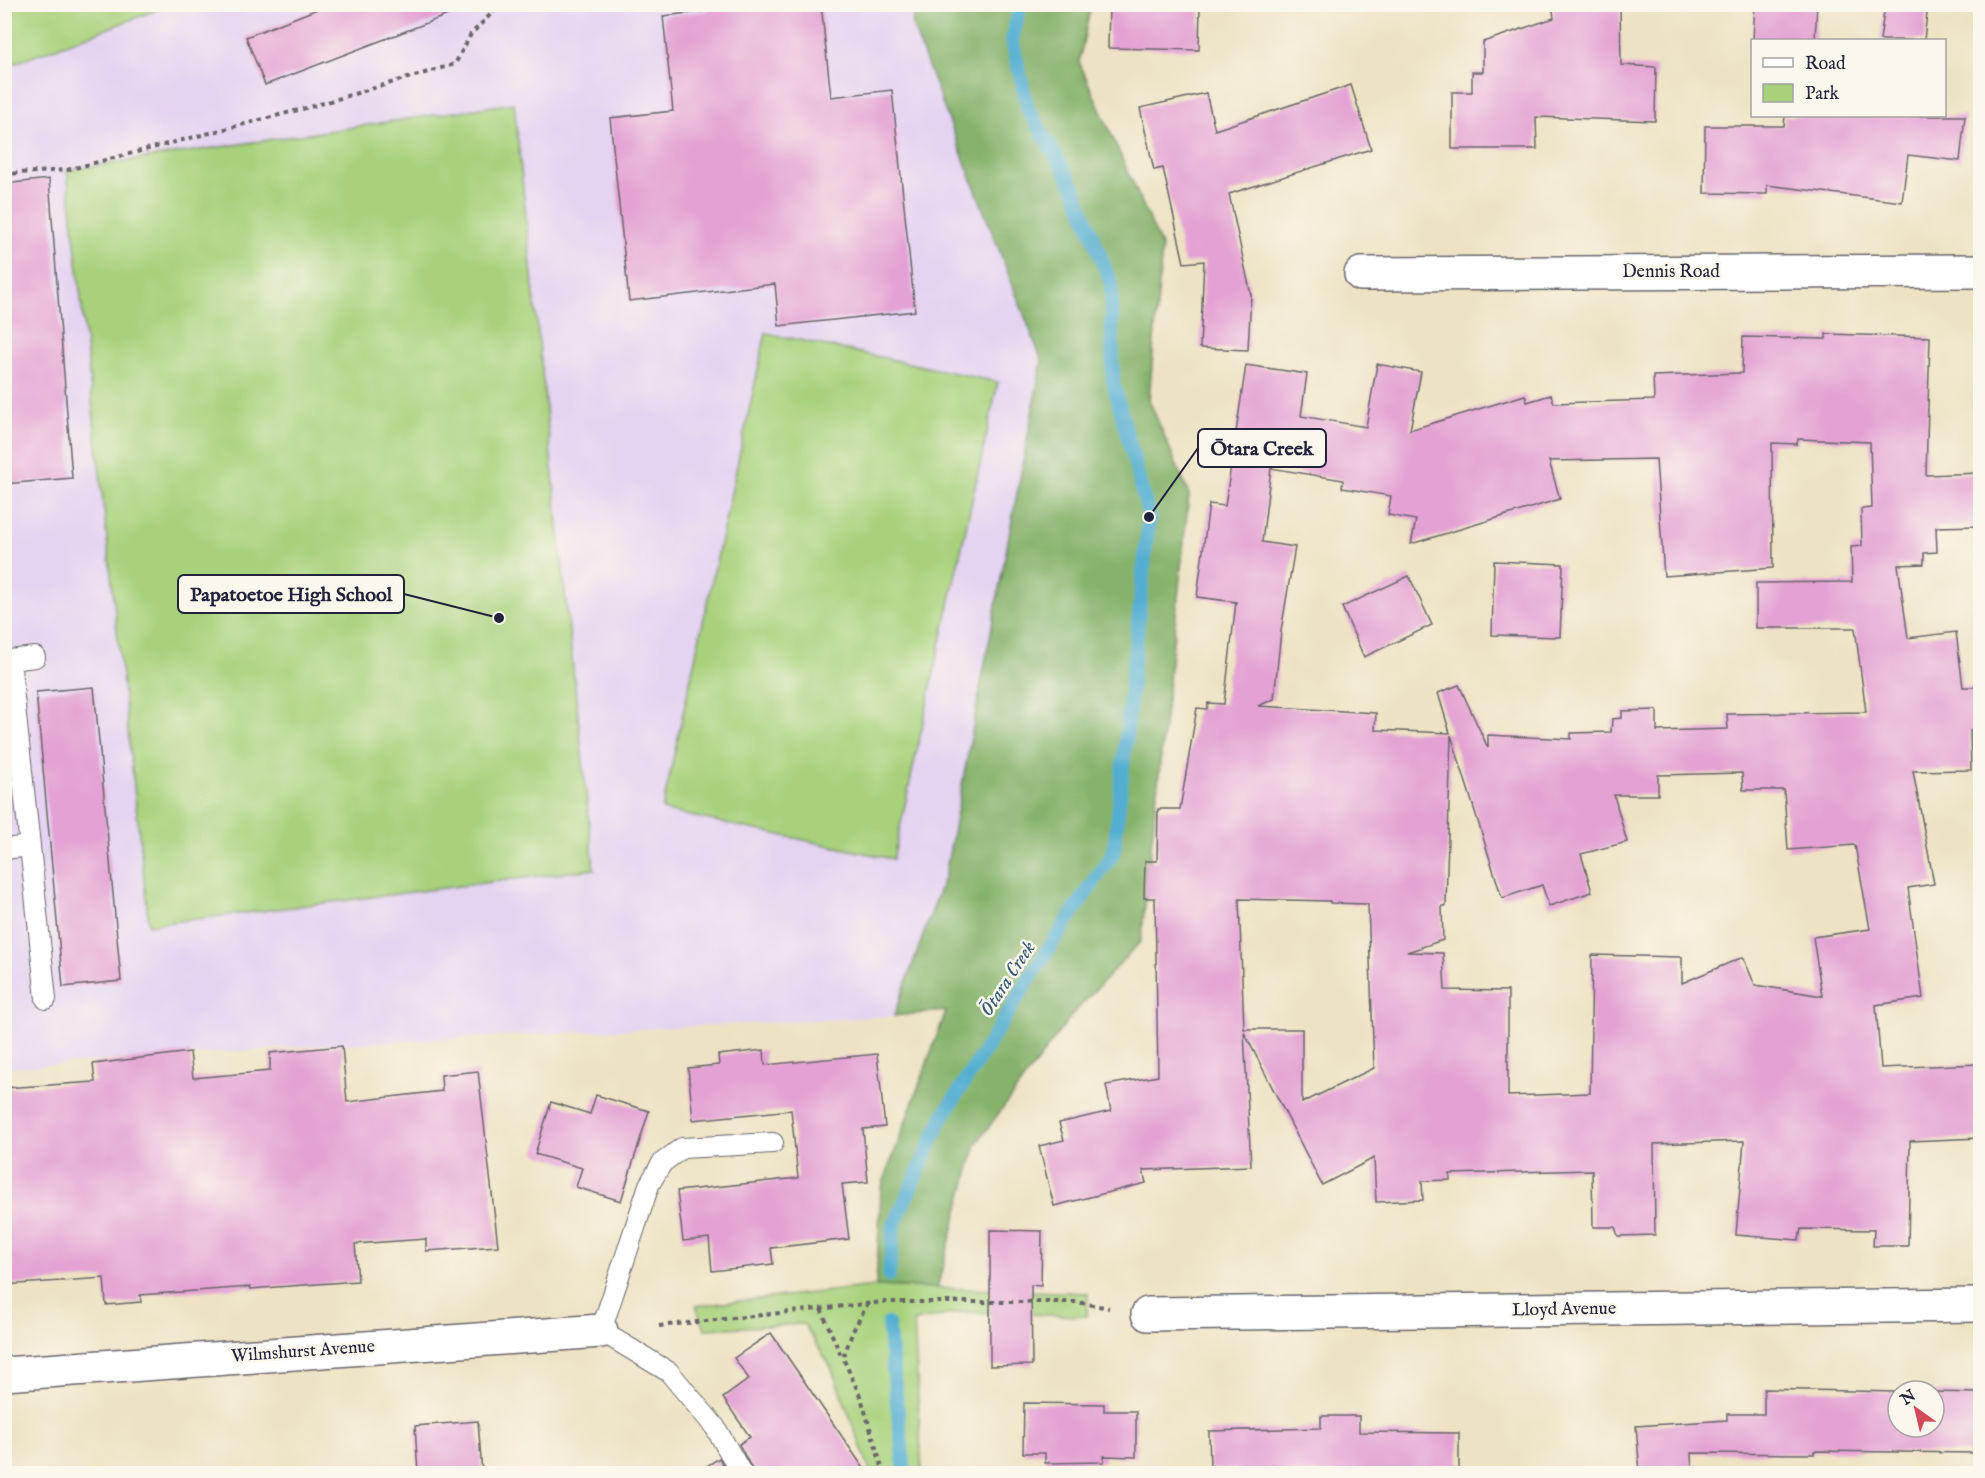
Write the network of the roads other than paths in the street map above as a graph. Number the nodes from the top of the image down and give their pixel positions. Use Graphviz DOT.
graph roads {
  1 [pos="1980,271"];
  2 [pos="1361,273"];
  3 [pos="35,657"];
  4 [pos="30,846"];
  5 [pos="4,849"];
  6 [pos="46,999"];
  7 [pos="773,1143"];
  8 [pos="1980,1305"];
  9 [pos="1148,1314"];
  10 [pos="601,1331"];
  11 [pos="4,1374"];
  12 [pos="742,1473"];
  1 -- 2 [label="street, Dennis Road"];
  3 -- 4 [label="lane"];
  4 -- 5 [label="lane"];
  4 -- 6 [label="lane"];
  7 -- 10 [label="lane"];
  8 -- 9 [label="street, Lloyd Avenue"];
  10 -- 11 [label="street, Wilmshurst Avenue"];
  10 -- 12 [label="lane"];
}
